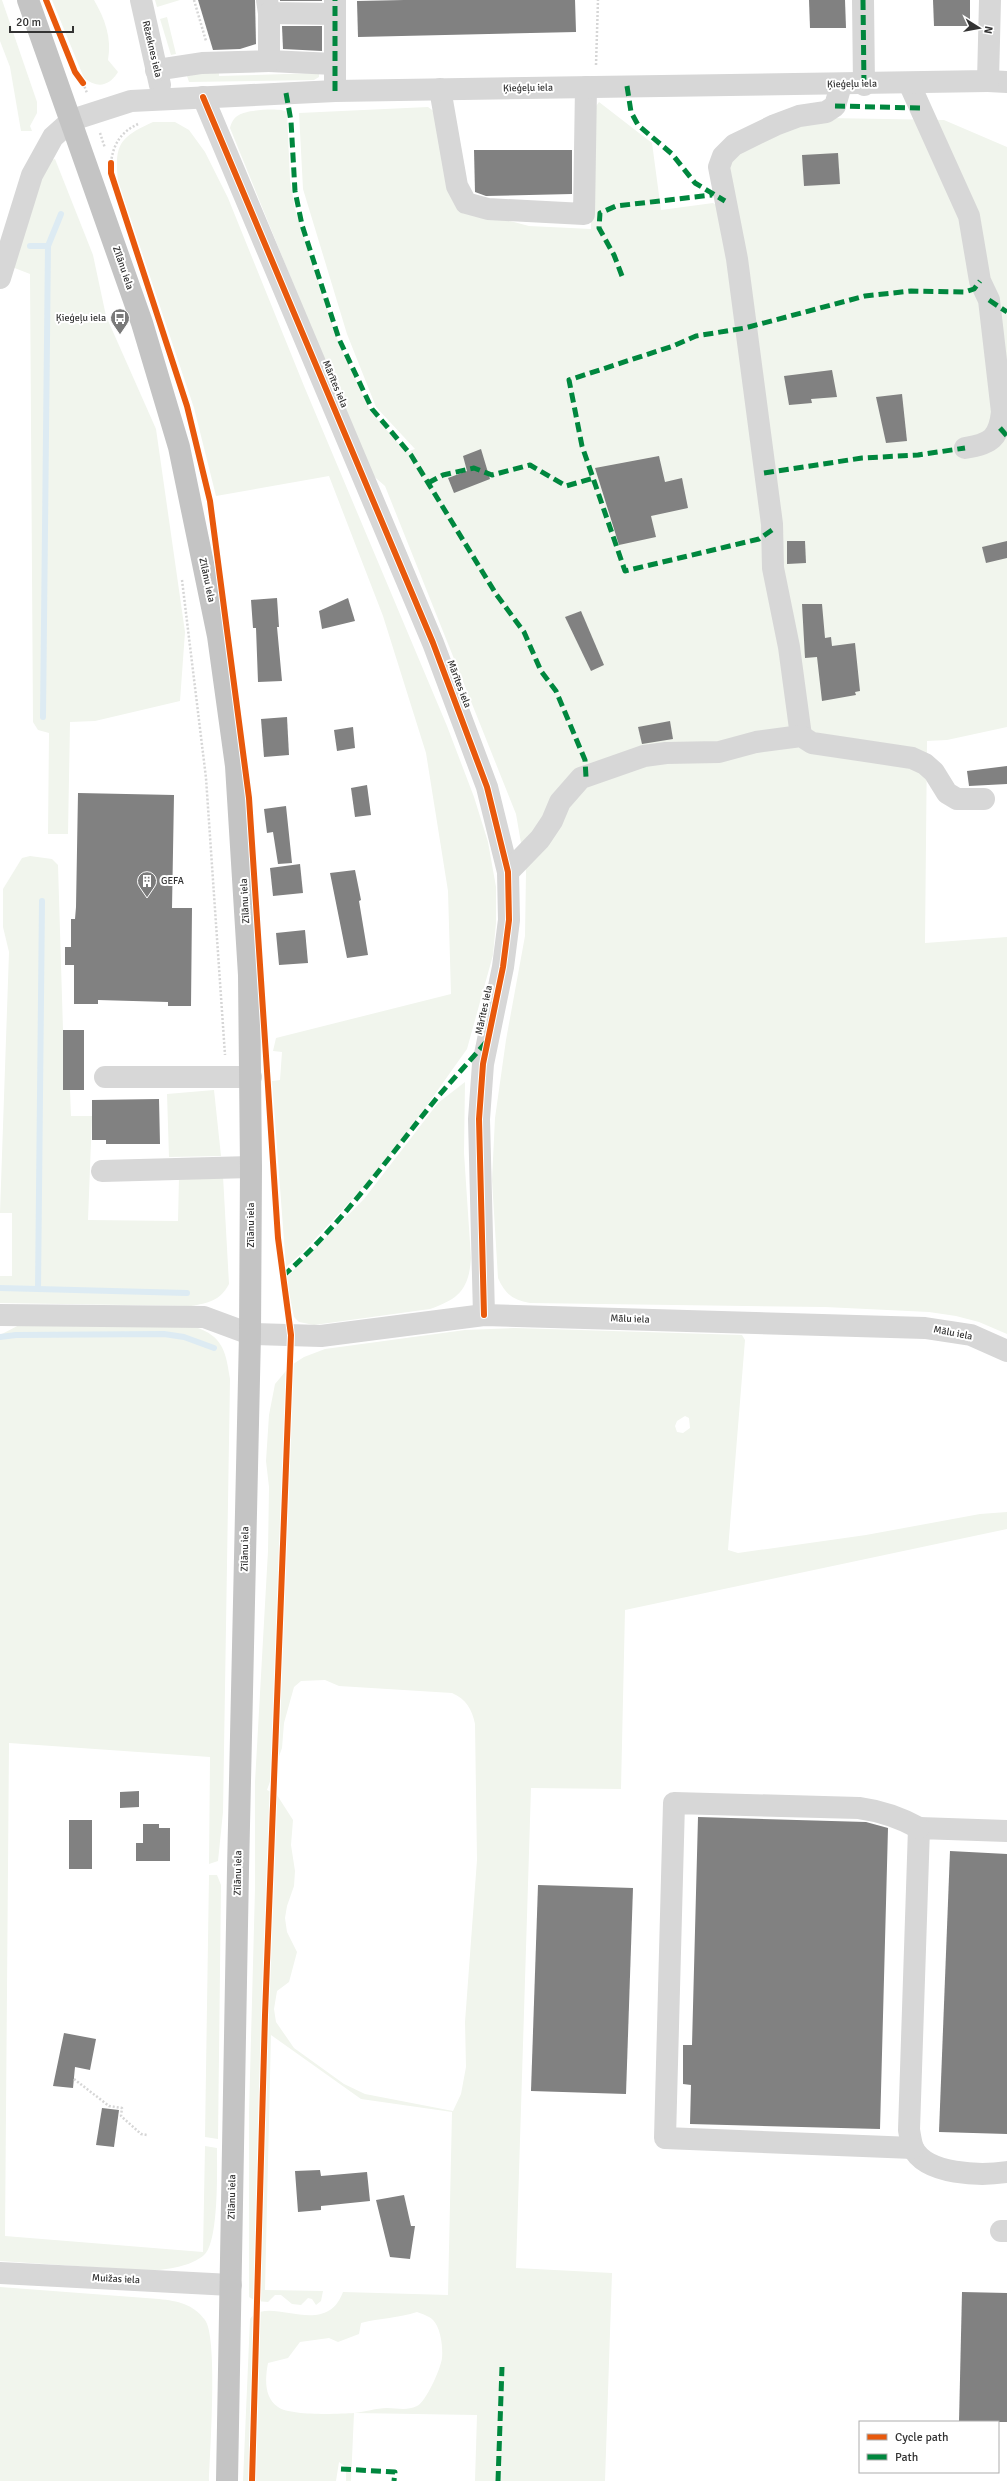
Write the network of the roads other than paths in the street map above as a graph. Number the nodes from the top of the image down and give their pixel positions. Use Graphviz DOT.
graph roads {
  1 [pos="28,0"];
  2 [pos="141,0"];
  3 [pos="863,0"];
  4 [pos="990,0"];
  5 [pos="268,7"];
  6 [pos="335,7"];
  7 [pos="269,60"];
  8 [pos="334,64"];
  9 [pos="156,70"];
  10 [pos="998,82"];
  11 [pos="909,83"];
  12 [pos="841,85"];
  13 [pos="864,85"];
  14 [pos="591,86"];
  15 [pos="440,89"];
  16 [pos="335,91"];
  17 [pos="203,97"];
  18 [pos="164,98"];
  19 [pos="72,120"];
  20 [pos="0,278"];
  21 [pos="965,448"];
  22 [pos="801,736"];
  23 [pos="984,799"];
  24 [pos="508,872"];
  25 [pos="105,1077"];
  26 [pos="250,1077"];
  27 [pos="251,1167"];
  28 [pos="102,1171"];
  29 [pos="0,1315"];
  30 [pos="484,1315"];
  31 [pos="250,1334"];
  32 [pos="1007,1351"];
  33 [pos="919,1828"];
  34 [pos="1007,1831"];
  35 [pos="913,2148"];
  36 [pos="1007,2172"];
  37 [pos="0,2273"];
  38 [pos="231,2285"];
  39 [pos="227,2481"];
  1 -- 19 [label="highway, Zīlānu iela"];
  2 -- 9 [label="street, Rēzeknes iela"];
  3 -- 13 [label="street"];
  4 -- 10 [label="street, Ķieģeļu iela"];
  5 -- 6 [label="street"];
  5 -- 7 [label="street"];
  6 -- 8 [label="street"];
  7 -- 8 [label="street"];
  7 -- 9 [label="street"];
  8 -- 16 [label="street"];
  9 -- 18 [label="street, Rēzeknes iela"];
  10 -- 11 [label="street, Ķieģeļu iela"];
  11 -- 13 [label="street, Ķieģeļu iela"];
  11 -- 21 [label="street"];
  12 -- 13 [label="street, Ķieģeļu iela"];
  12 -- 14 [label="street, Ķieģeļu iela"];
  12 -- 22 [label="street"];
  14 -- 15 [label="street, Ķieģeļu iela"];
  14 -- 15 [label="street"];
  15 -- 16 [label="street, Ķieģeļu iela"];
  16 -- 17 [label="street, Ķieģeļu iela"];
  17 -- 18 [label="street, Ķieģeļu iela"];
  17 -- 24 [label="street, Mārītes iela"];
  18 -- 19 [label="street, Ķieģeļu iela"];
  19 -- 20 [label="street"];
  19 -- 26 [label="highway, Zīlānu iela"];
  22 -- 23 [label="street"];
  22 -- 24 [label="street"];
  24 -- 30 [label="street, Mārītes iela"];
  25 -- 26 [label="street"];
  26 -- 27 [label="highway, Zīlānu iela"];
  27 -- 28 [label="street"];
  27 -- 31 [label="highway, Zīlānu iela"];
  29 -- 31 [label="street, Mālu iela"];
  30 -- 31 [label="street, Mālu iela"];
  30 -- 32 [label="street, Mālu iela"];
  31 -- 38 [label="highway, Zīlānu iela"];
  33 -- 34 [label="street"];
  33 -- 35 [label="street"];
  33 -- 35 [label="street"];
  35 -- 36 [label="street"];
  37 -- 38 [label="street, Muižas iela"];
  38 -- 39 [label="highway, Zīlānu iela"];
}
